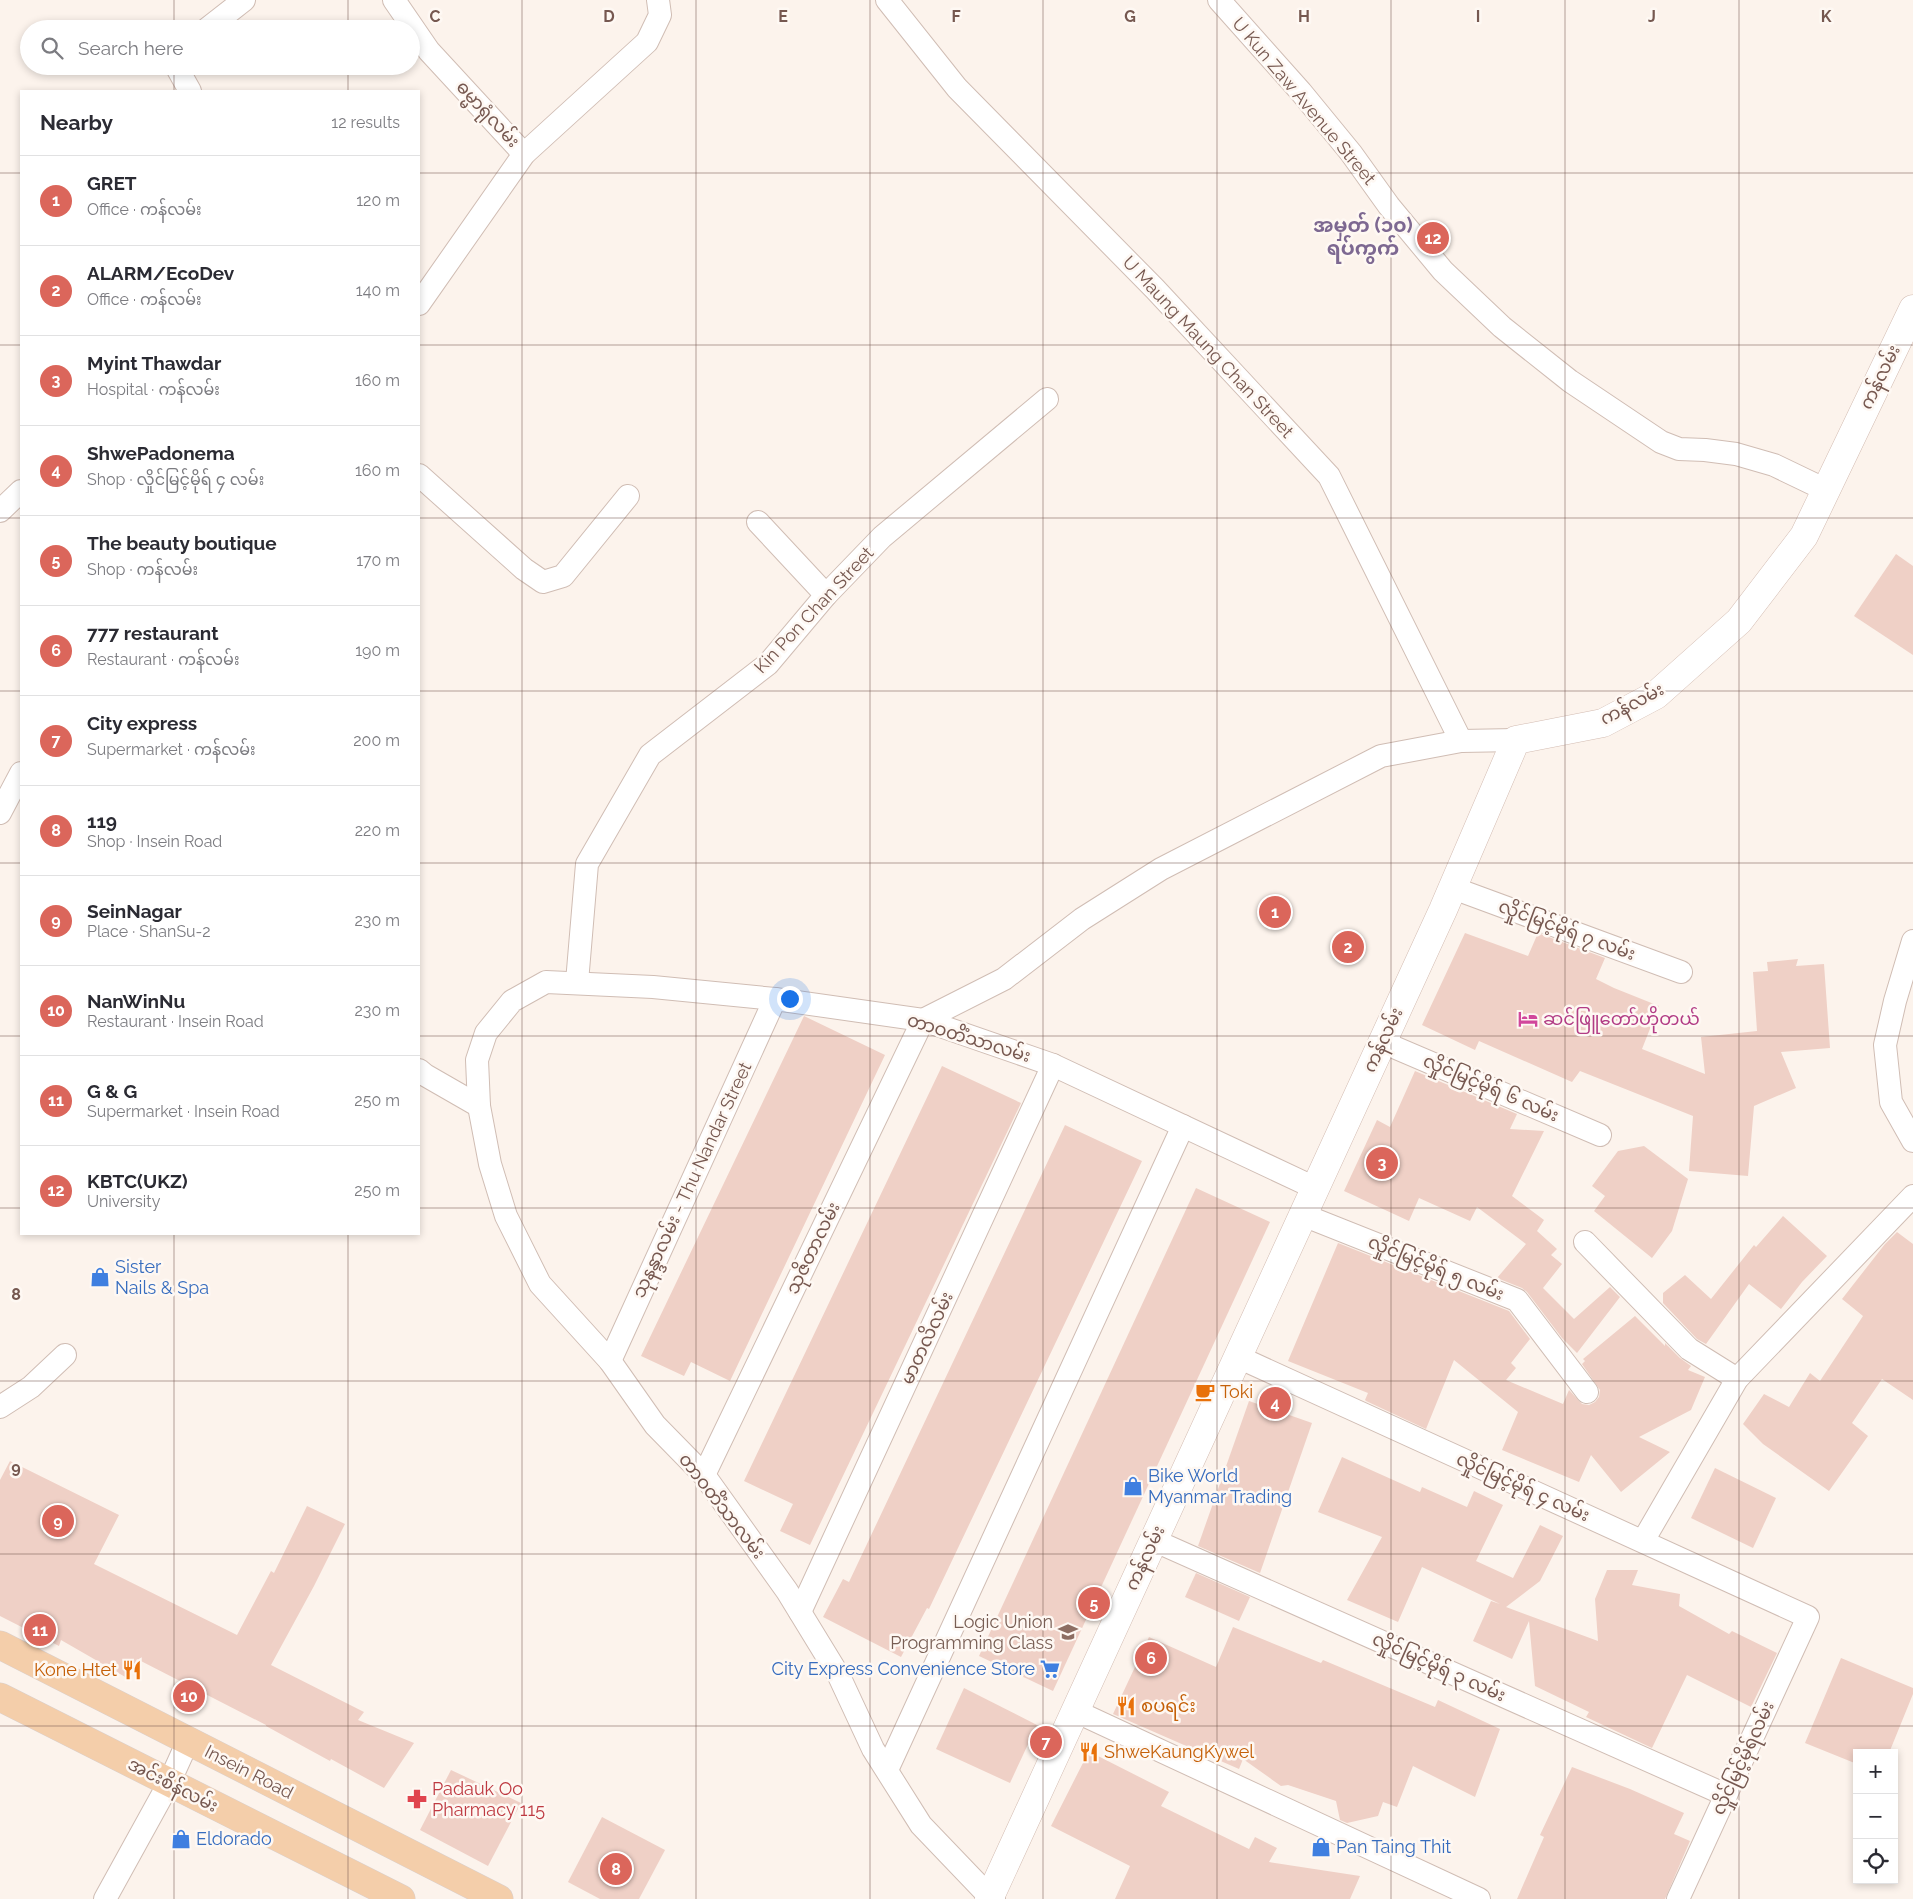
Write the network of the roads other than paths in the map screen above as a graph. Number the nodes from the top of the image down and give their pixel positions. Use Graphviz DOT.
graph roads {
  1 [pos="244,0"];
  2 [pos="394,0"];
  3 [pos="658,0"];
  4 [pos="887,0"];
  5 [pos="1219,0"];
  6 [pos="218,20"];
  7 [pos="408,20"];
  8 [pos="420,38"];
  9 [pos="181,75"];
  10 [pos="189,90"];
  11 [pos="524,154"];
  12 [pos="420,303"];
  13 [pos="1913,309"];
  14 [pos="1046,399"];
  15 [pos="420,476"];
  16 [pos="1826,490"];
  17 [pos="20,492"];
  18 [pos="628,496"];
  19 [pos="0,512"];
  20 [pos="758,522"];
  21 [pos="826,595"];
  22 [pos="1516,740"];
  23 [pos="1461,741"];
  24 [pos="20,775"];
  25 [pos="7,805"];
  26 [pos="1452,888"];
  27 [pos="1913,941"];
  28 [pos="1681,972"];
  29 [pos="577,982"];
  30 [pos="775,999"];
  31 [pos="923,1020"];
  32 [pos="1382,1042"];
  33 [pos="1054,1065"];
  34 [pos="420,1071"];
  35 [pos="479,1106"];
  36 [pos="1183,1126"];
  37 [pos="1600,1135"];
  38 [pos="1913,1141"];
  39 [pos="1315,1188"];
  40 [pos="1913,1196"];
  41 [pos="1302,1216"];
  42 [pos="1585,1242"];
  43 [pos="65,1356"];
  44 [pos="1238,1357"];
  45 [pos="610,1361"];
  46 [pos="1737,1379"];
  47 [pos="1587,1392"];
  48 [pos="0,1407"];
  49 [pos="704,1475"];
  50 [pos="1153,1540"];
  51 [pos="1643,1541"];
  52 [pos="800,1612"];
  53 [pos="1808,1618"];
  54 [pos="0,1645"];
  55 [pos="0,1696"];
  56 [pos="1075,1711"];
  57 [pos="188,1742"];
  58 [pos="888,1770"];
  59 [pos="168,1783"];
  60 [pos="1726,1795"];
  61 [pos="991,1898"];
  62 [pos="105,1899"];
  63 [pos="401,1899"];
  64 [pos="498,1899"];
  65 [pos="1479,1899"];
  66 [pos="1678,1899"];
  1 -- 6 [label="street"];
  2 -- 7 [label="street, ဓမ္မာရုံလမ်း"];
  3 -- 11 [label="street"];
  4 -- 23 [label="street, U Maung Maung Chan Street"];
  5 -- 16 [label="street, U Kun Zaw Avenue Street"];
  8 -- 11 [label="street, ဓမ္မာရုံလမ်း"];
  9 -- 10 [label="street"];
  11 -- 12 [label="street, ဓမ္မာရုံလမ်း"];
  13 -- 16 [label="main road, ကန်လမ်း"];
  14 -- 21 [label="street, Kin Pon Chan Street"];
  15 -- 18 [label="street"];
  16 -- 22 [label="main road, ကန်လမ်း"];
  17 -- 19 [label="street"];
  20 -- 21 [label="street"];
  21 -- 29 [label="street, Kin Pon Chan Street"];
  22 -- 23 [label="street"];
  22 -- 26 [label="main road, ကန်လမ်း"];
  23 -- 31 [label="street"];
  24 -- 25 [label="street"];
  26 -- 28 [label="street, လှိုင်မြင့်မိုရ် ၇ လမ်း"];
  26 -- 32 [label="main road, ကန်လမ်း"];
  27 -- 38 [label="street"];
  29 -- 30 [label="street, တာဝတိံသာလမ်း"];
  29 -- 35 [label="street, တာဝတိံသာလမ်း"];
  30 -- 31 [label="street, တာဝတိံသာလမ်း"];
  30 -- 45 [label="street, သုနန္ဒာလမ်း - Thu Nandar Street"];
  31 -- 33 [label="street, တာဝတိံသာလမ်း"];
  31 -- 49 [label="street, သုဇိတာလမ်း"];
  32 -- 37 [label="street, လှိုင်မြင့်မိုရ် ၆ လမ်း"];
  32 -- 39 [label="main road, ကန်လမ်း"];
  33 -- 36 [label="street, တာဝတိံသာလမ်း"];
  33 -- 52 [label="street, မာတလိလမ်း"];
  34 -- 35 [label="street"];
  35 -- 45 [label="street, တာဝတိံသာလမ်း"];
  36 -- 39 [label="street, တာဝတိံသာလမ်း"];
  36 -- 58 [label="street"];
  39 -- 41 [label="main road, ကန်လမ်း"];
  40 -- 46 [label="street"];
  41 -- 44 [label="main road, ကန်လမ်း"];
  41 -- 47 [label="street, လှိုင်မြင့်မိုရ် ၅ လမ်း"];
  42 -- 46 [label="street"];
  43 -- 48 [label="street"];
  44 -- 50 [label="main road, ကန်လမ်း"];
  44 -- 51 [label="street, လှိုင်မြင့်မိုရ် ၄ လမ်း"];
  45 -- 49 [label="street, တာဝတိံသာလမ်း"];
  46 -- 51 [label="street"];
  49 -- 52 [label="street, တာဝတိံသာလမ်း"];
  50 -- 56 [label="main road, ကန်လမ်း"];
  50 -- 60 [label="street, လှိုင်မြင့်မိုရ် ၃ လမ်း"];
  51 -- 53 [label="street, လှိုင်မြင့်မိုရ် ၄ လမ်း"];
  52 -- 58 [label="street, တာဝတိံသာလမ်း"];
  53 -- 60 [label="street, လှိုင်မြင့်မိုရ်လမ်း"];
  54 -- 57 [label="main road, Insein Road"];
  55 -- 59 [label="main road, အင်းစိန်လမ်း"];
  56 -- 61 [label="main road, ကန်လမ်း"];
  56 -- 65 [label="street"];
  57 -- 59 [label="street"];
  57 -- 64 [label="main road, Insein Road"];
  58 -- 61 [label="street, တာဝတိံသာလမ်း"];
  59 -- 62 [label="street"];
  59 -- 63 [label="main road, အင်းစိန်လမ်း"];
  60 -- 66 [label="street, လှိုင်မြင့်မိုရ်လမ်း"];
}
